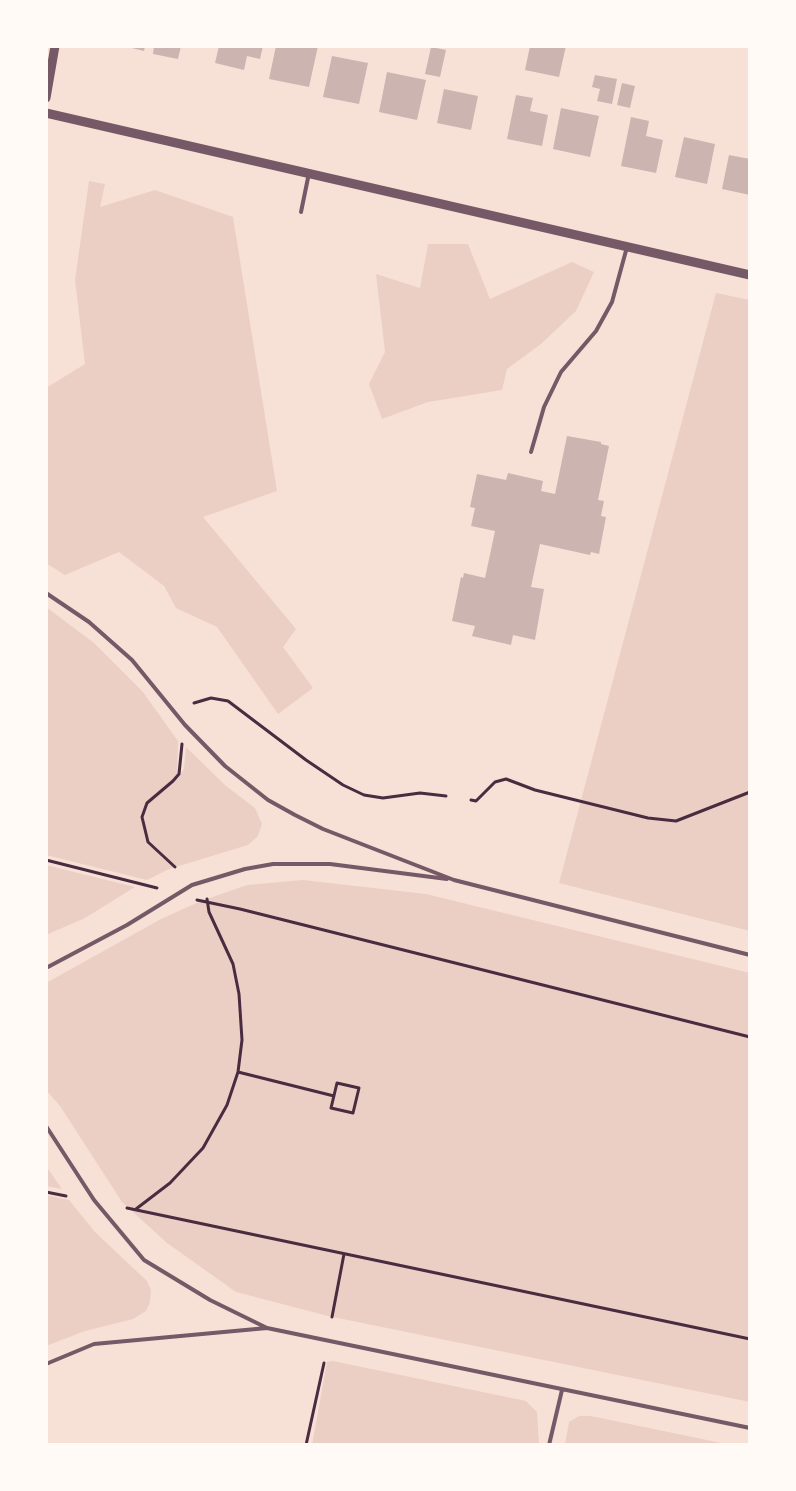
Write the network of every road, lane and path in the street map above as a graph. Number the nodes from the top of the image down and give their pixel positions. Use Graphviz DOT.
graph roads {
  1 [pos="55,46"];
  2 [pos="46,98"];
  3 [pos="46,113"];
  4 [pos="309,173"];
  5 [pos="301,212"];
  6 [pos="627,247"];
  7 [pos="750,275"];
  8 [pos="531,452"];
  9 [pos="46,593"];
  10 [pos="194,703"];
  11 [pos="182,744"];
  12 [pos="750,792"];
  13 [pos="446,796"];
  14 [pos="471,800"];
  15 [pos="46,860"];
  16 [pos="175,867"];
  17 [pos="454,880"];
  18 [pos="177,893"];
  19 [pos="207,901"];
  20 [pos="750,955"];
  21 [pos="46,968"];
  22 [pos="750,1037"];
  23 [pos="238,1072"];
  24 [pos="334,1096"];
  25 [pos="46,1126"];
  26 [pos="46,1192"];
  27 [pos="66,1196"];
  28 [pos="127,1208"];
  29 [pos="135,1209"];
  30 [pos="344,1254"];
  31 [pos="332,1317"];
  32 [pos="267,1328"];
  33 [pos="750,1340"];
  34 [pos="324,1363"];
  35 [pos="46,1364"];
  36 [pos="562,1390"];
  37 [pos="750,1428"];
  38 [pos="306,1445"];
  39 [pos="549,1445"];
  1 -- 2 [label="street"];
  3 -- 4 [label="street"];
  4 -- 5 [label="lane"];
  4 -- 6 [label="street"];
  6 -- 7 [label="street"];
  6 -- 8 [label="lane"];
  9 -- 17 [label="lane"];
  10 -- 13 [label="path"];
  11 -- 16 [label="path"];
  12 -- 14 [label="path"];
  15 -- 18 [label="path"];
  17 -- 18 [label="lane"];
  17 -- 20 [label="lane"];
  18 -- 19 [label="path"];
  18 -- 21 [label="lane"];
  19 -- 22 [label="path"];
  19 -- 23 [label="path"];
  23 -- 24 [label="path"];
  23 -- 29 [label="path"];
  24 -- 24 [label="path"];
  25 -- 32 [label="lane"];
  26 -- 27 [label="path"];
  28 -- 29 [label="path"];
  29 -- 30 [label="path"];
  30 -- 31 [label="path"];
  30 -- 33 [label="path"];
  32 -- 35 [label="lane"];
  32 -- 36 [label="lane"];
  34 -- 38 [label="path"];
  36 -- 37 [label="lane"];
  36 -- 39 [label="lane"];
}
